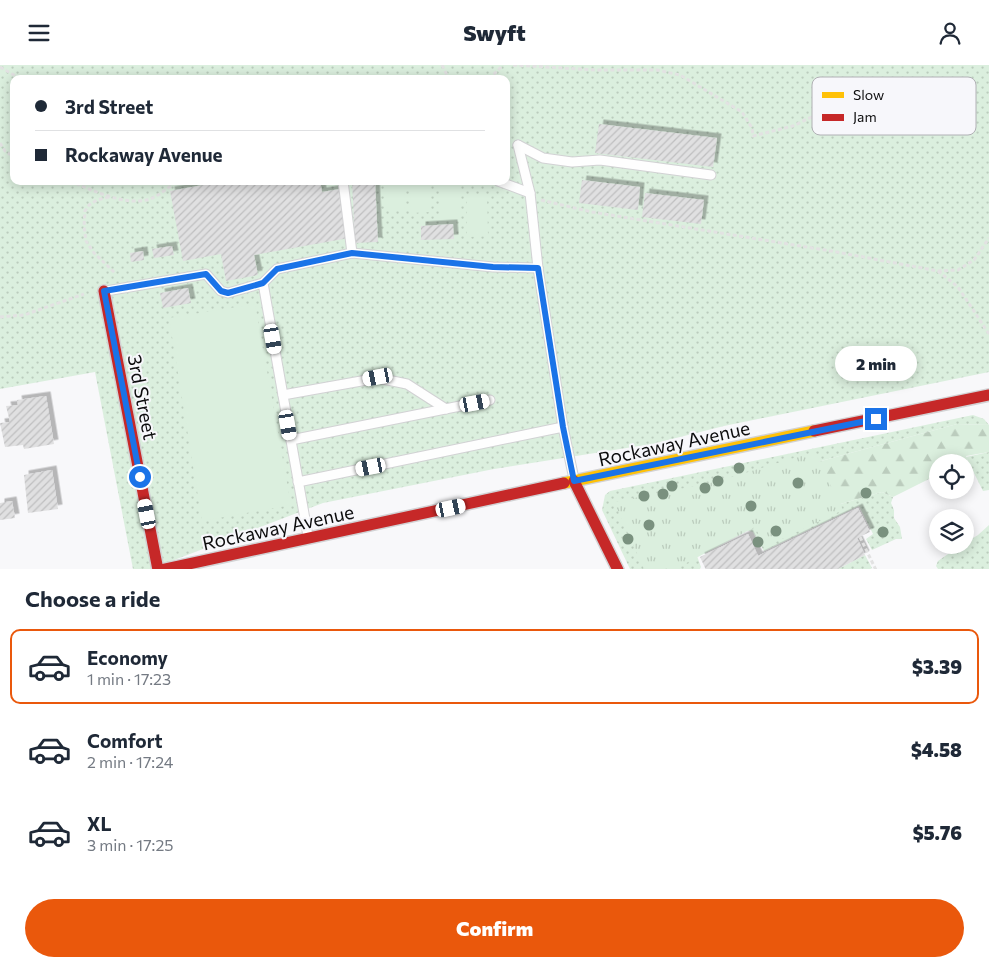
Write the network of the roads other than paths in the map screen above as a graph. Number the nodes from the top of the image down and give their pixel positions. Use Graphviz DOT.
graph roads {
  1 [pos="711,175"];
  2 [pos="343,185"];
  3 [pos="507,185"];
  4 [pos="530,195"];
  5 [pos="352,253"];
  6 [pos="538,268"];
  7 [pos="263,283"];
  8 [pos="104,291"];
  9 [pos="283,395"];
  10 [pos="989,395"];
  11 [pos="490,401"];
  12 [pos="446,409"];
  13 [pos="563,427"];
  14 [pos="291,440"];
  15 [pos="574,481"];
  16 [pos="298,482"];
  17 [pos="308,539"];
  18 [pos="159,569"];
  19 [pos="618,569"];
  1 -- 4 [label="lane"];
  2 -- 5 [label="lane"];
  3 -- 4 [label="lane"];
  4 -- 6 [label="lane"];
  5 -- 6 [label="lane"];
  5 -- 7 [label="lane"];
  6 -- 13 [label="lane"];
  7 -- 8 [label="lane"];
  7 -- 9 [label="lane"];
  8 -- 18 [label="main road, 3rd Street"];
  9 -- 12 [label="lane"];
  9 -- 14 [label="lane"];
  10 -- 15 [label="main road, Rockaway Avenue"];
  11 -- 12 [label="lane"];
  12 -- 14 [label="lane"];
  13 -- 15 [label="lane"];
  13 -- 16 [label="lane"];
  14 -- 16 [label="lane"];
  15 -- 17 [label="main road, Rockaway Avenue"];
  15 -- 19 [label="main road"];
  16 -- 17 [label="lane"];
  17 -- 18 [label="main road, Rockaway Avenue"];
}
